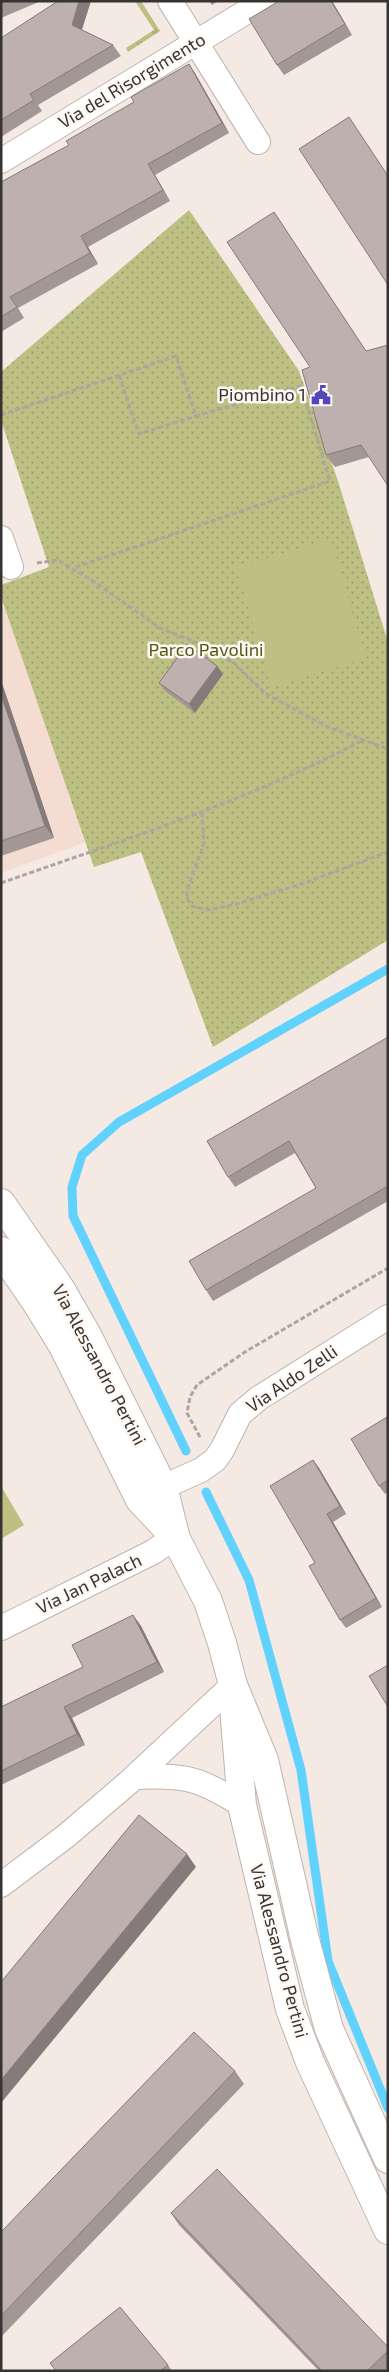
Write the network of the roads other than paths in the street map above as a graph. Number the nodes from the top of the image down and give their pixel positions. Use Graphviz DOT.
graph roads {
  1 [pos="170,1"];
  2 [pos="264,1"];
  3 [pos="196,42"];
  4 [pos="258,142"];
  5 [pos="1,161"];
  6 [pos="1,538"];
  7 [pos="11,567"];
  8 [pos="1,1203"];
  9 [pos="1,1252"];
  10 [pos="388,1318"];
  11 [pos="163,1487"];
  12 [pos="175,1537"];
  13 [pos="1,1628"];
  14 [pos="233,1685"];
  15 [pos="135,1777"];
  16 [pos="242,1806"];
  17 [pos="1,1885"];
  18 [pos="388,2159"];
  19 [pos="388,2230"];
  1 -- 3 [label="street"];
  2 -- 3 [label="street, Via del Risorgimento"];
  3 -- 4 [label="street"];
  3 -- 5 [label="street, Via del Risorgimento"];
  6 -- 7 [label="street"];
  8 -- 11 [label="street, Via Alessandro Pertini"];
  9 -- 12 [label="street, Via Alessandro Pertini"];
  10 -- 11 [label="street, Via Aldo Zelli"];
  11 -- 12 [label="street, Via Alessandro Pertini"];
  12 -- 13 [label="street, Via Jan Palach"];
  12 -- 14 [label="street, Via Alessandro Pertini"];
  14 -- 15 [label="street"];
  14 -- 16 [label="street, Via Alessandro Pertini"];
  14 -- 18 [label="street, Via Alessandro Pertini"];
  15 -- 16 [label="street"];
  15 -- 17 [label="street"];
  16 -- 19 [label="street, Via Alessandro Pertini"];
}
